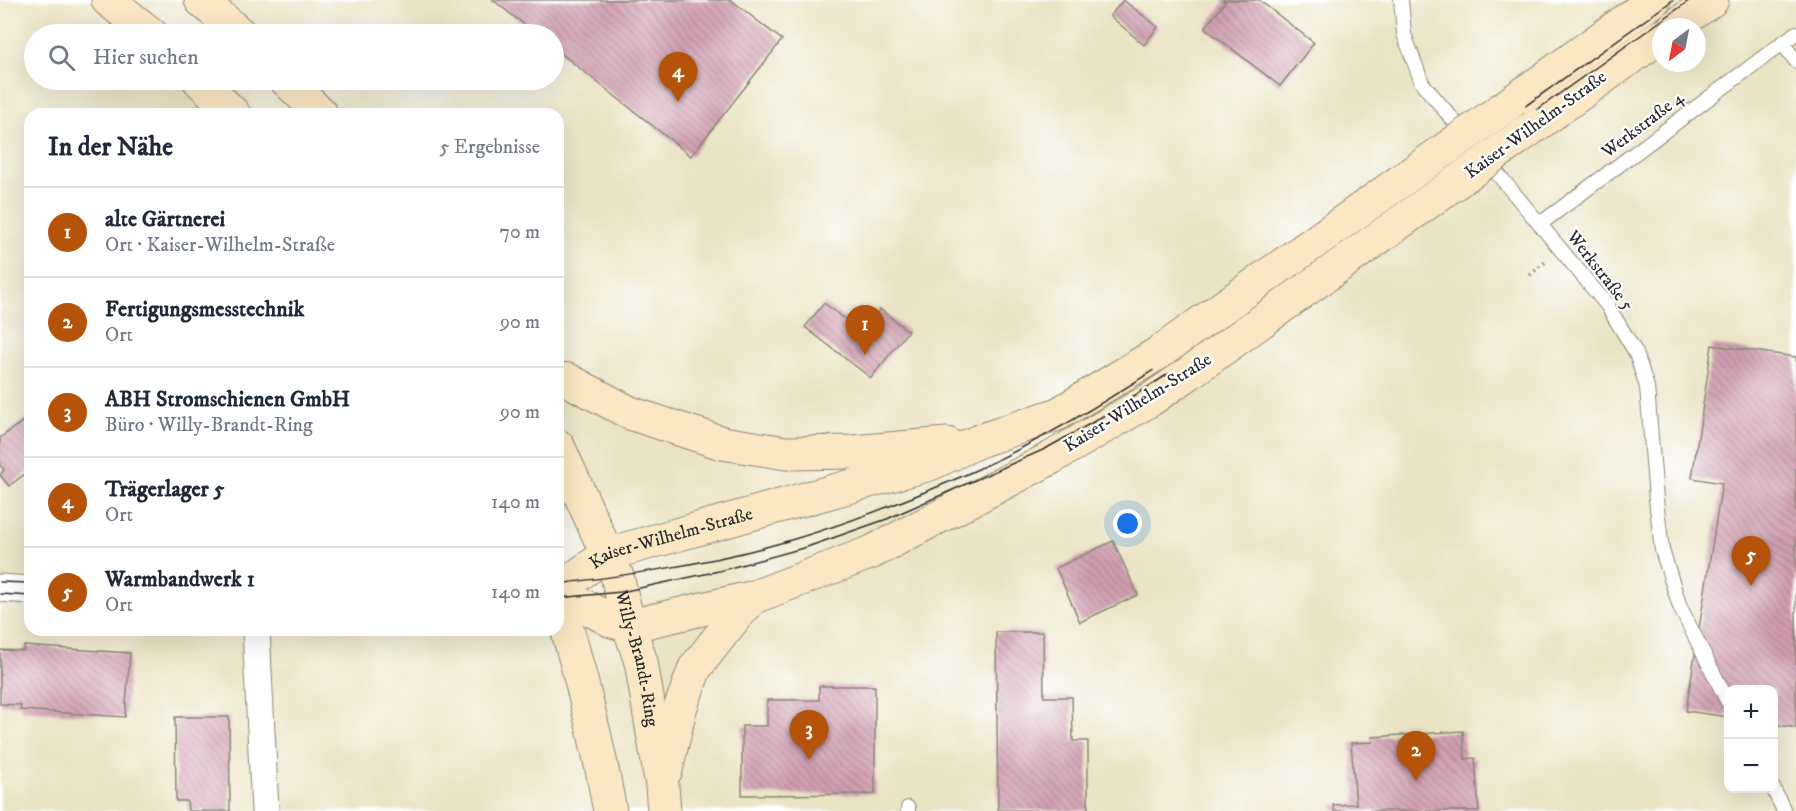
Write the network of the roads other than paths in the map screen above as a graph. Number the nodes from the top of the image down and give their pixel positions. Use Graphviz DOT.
graph roads {
  1 [pos="108,0"];
  2 [pos="201,0"];
  3 [pos="1401,0"];
  4 [pos="1654,0"];
  5 [pos="1712,0"];
  6 [pos="1687,18"];
  7 [pos="138,24"];
  8 [pos="229,24"];
  9 [pos="1796,33"];
  10 [pos="1652,42"];
  11 [pos="1782,43"];
  12 [pos="1796,61"];
  13 [pos="209,90"];
  14 [pos="296,90"];
  15 [pos="228,108"];
  16 [pos="315,108"];
  17 [pos="1540,224"];
  18 [pos="564,380"];
  19 [pos="979,441"];
  20 [pos="564,459"];
  21 [pos="608,554"];
  22 [pos="564,587"];
  23 [pos="0,588"];
  24 [pos="24,590"];
  25 [pos="564,594"];
  26 [pos="754,597"];
  27 [pos="564,619"];
  28 [pos="629,626"];
  29 [pos="256,636"];
  30 [pos="1724,694"];
  31 [pos="1775,793"];
  32 [pos="663,799"];
  33 [pos="266,811"];
  34 [pos="610,811"];
  35 [pos="1784,811"];
  1 -- 7 [label="main road"];
  2 -- 8 [label="main road"];
  3 -- 17 [label="lane, Werkstraße 5"];
  4 -- 19 [label="main road, Kaiser-Wilhelm-Straße, bridge"];
  5 -- 6 [label="main road"];
  9 -- 11 [label="lane, Werkstraße 4"];
  10 -- 26 [label="main road, Kaiser-Wilhelm-Straße, bridge"];
  11 -- 12 [label="lane"];
  11 -- 17 [label="lane, Werkstraße 4"];
  13 -- 15 [label="main road"];
  14 -- 16 [label="main road"];
  17 -- 30 [label="lane, Werkstraße 5"];
  18 -- 19 [label="main road"];
  19 -- 21 [label="main road, Kaiser-Wilhelm-Straße"];
  20 -- 21 [label="main road, Willy-Brandt-Ring"];
  21 -- 22 [label="main road, Kaiser-Wilhelm-Straße"];
  21 -- 28 [label="main road, Willy-Brandt-Ring"];
  23 -- 24 [label="street"];
  25 -- 28 [label="main road, Kaiser-Wilhelm-Straße"];
  26 -- 28 [label="main road, Kaiser-Wilhelm-Straße"];
  26 -- 32 [label="main road"];
  27 -- 34 [label="main road"];
  28 -- 32 [label="main road, Willy-Brandt-Ring"];
  29 -- 33 [label="street"];
  31 -- 35 [label="lane"];
}
